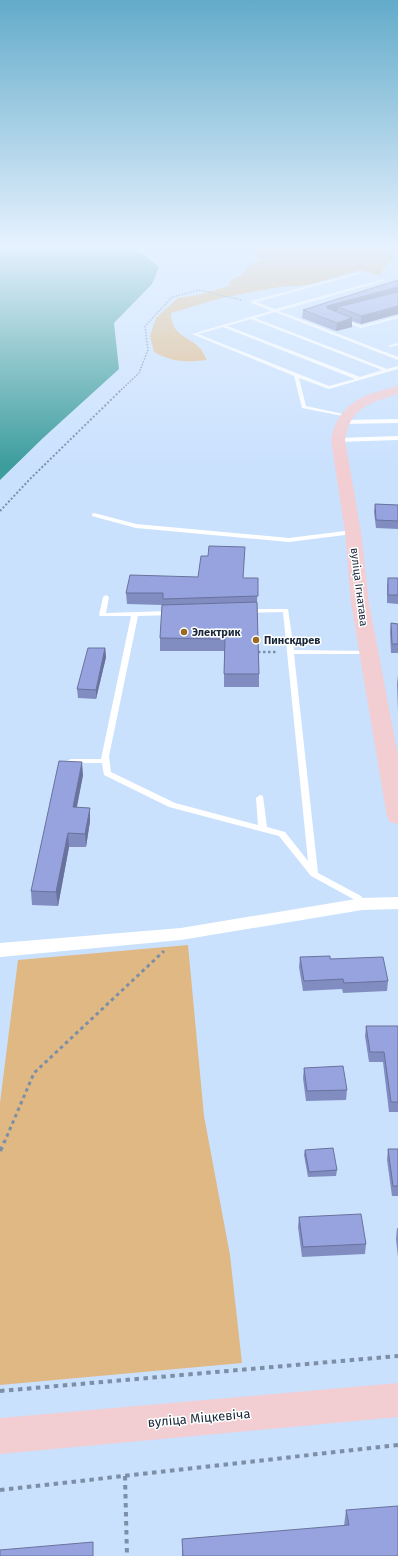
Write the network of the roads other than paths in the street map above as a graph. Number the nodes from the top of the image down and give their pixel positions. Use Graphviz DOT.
graph roads {
  1 [pos="246,320"];
  2 [pos="256,320"];
  3 [pos="297,320"];
  4 [pos="342,320"];
  5 [pos="388,320"];
  6 [pos="224,326"];
  7 [pos="398,344"];
  8 [pos="390,346"];
  9 [pos="398,359"];
  10 [pos="398,367"];
  11 [pos="386,370"];
  12 [pos="296,375"];
  13 [pos="360,379"];
  14 [pos="398,390"];
  15 [pos="344,419"];
  16 [pos="398,421"];
  17 [pos="398,438"];
  18 [pos="338,440"];
  19 [pos="94,515"];
  20 [pos="353,532"];
  21 [pos="106,597"];
  22 [pos="239,611"];
  23 [pos="175,613"];
  24 [pos="135,614"];
  25 [pos="291,652"];
  26 [pos="368,652"];
  27 [pos="71,761"];
  28 [pos="106,761"];
  29 [pos="260,798"];
  30 [pos="398,817"];
  31 [pos="263,829"];
  32 [pos="314,874"];
  33 [pos="398,903"];
  34 [pos="362,904"];
  35 [pos="0,950"];
  36 [pos="398,1400"];
  37 [pos="0,1436"];
  1 -- 6 [label="lane"];
  2 -- 11 [label="lane"];
  3 -- 9 [label="lane"];
  4 -- 5 [label="lane"];
  6 -- 12 [label="lane"];
  6 -- 13 [label="lane"];
  7 -- 8 [label="lane"];
  10 -- 11 [label="lane"];
  11 -- 13 [label="lane"];
  12 -- 13 [label="lane"];
  12 -- 15 [label="lane"];
  14 -- 15 [label="street"];
  15 -- 16 [label="lane"];
  15 -- 18 [label="street, вуліца Ігнатава"];
  17 -- 18 [label="lane"];
  18 -- 20 [label="street, вуліца Ігнатава"];
  19 -- 20 [label="lane"];
  20 -- 26 [label="street, вуліца Ігнатава"];
  21 -- 24 [label="lane"];
  22 -- 25 [label="lane"];
  23 -- 24 [label="lane"];
  24 -- 28 [label="lane"];
  25 -- 26 [label="lane"];
  25 -- 32 [label="lane"];
  26 -- 30 [label="street, вуліца Ігнатава"];
  27 -- 28 [label="lane"];
  28 -- 31 [label="lane"];
  29 -- 31 [label="lane"];
  31 -- 32 [label="lane"];
  32 -- 34 [label="lane"];
  33 -- 34 [label="street"];
  34 -- 35 [label="street"];
  36 -- 37 [label="street, вуліца Міцкевіча"];
}
